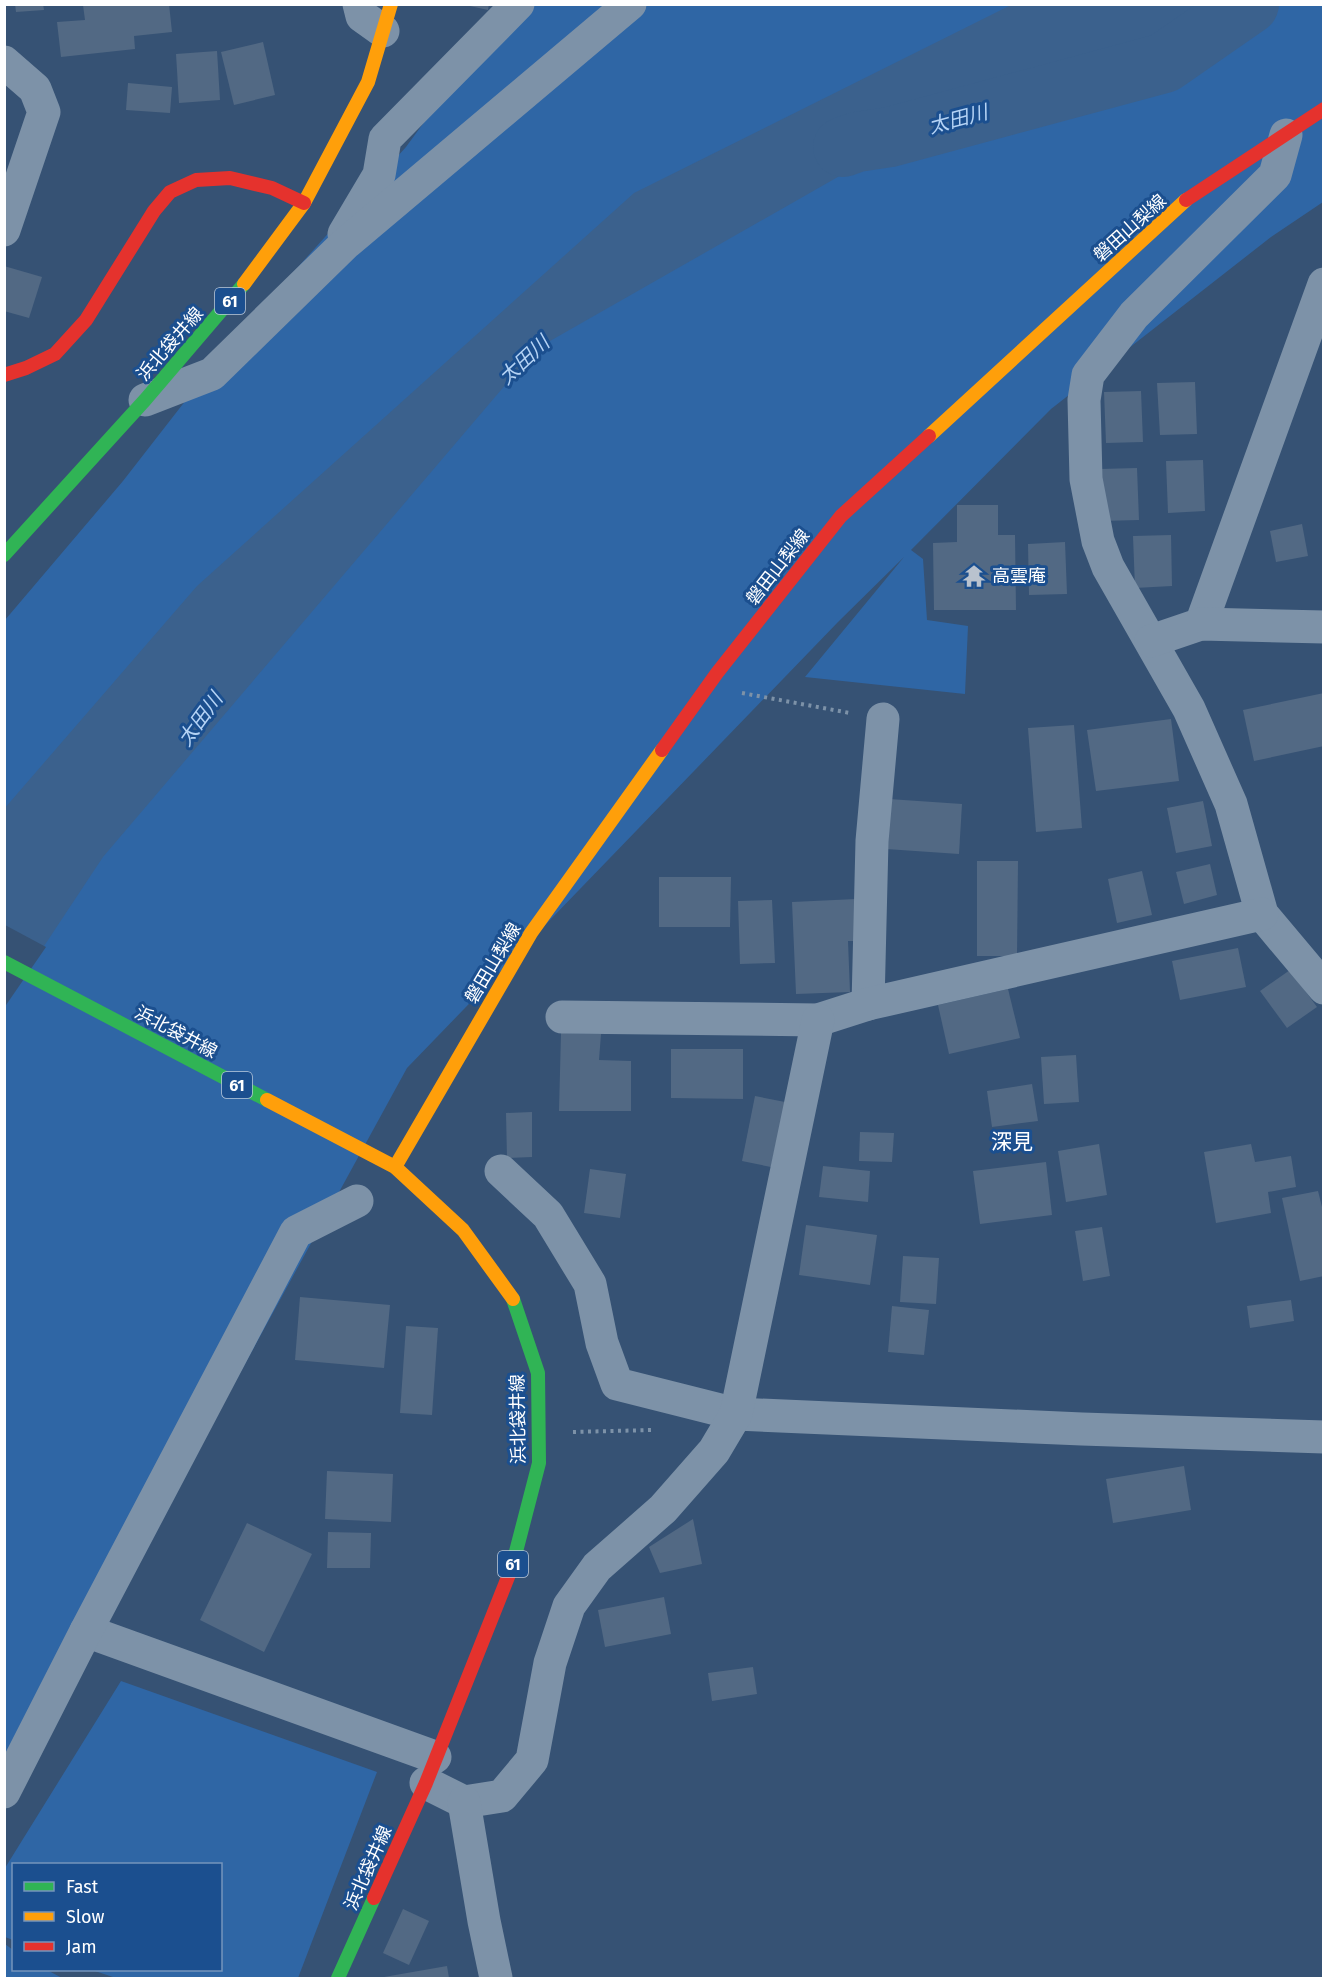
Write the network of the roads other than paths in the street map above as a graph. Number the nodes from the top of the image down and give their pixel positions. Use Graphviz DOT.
graph roads {
  1 [pos="359,4"];
  2 [pos="518,4"];
  3 [pos="630,4"];
  4 [pos="387,18"];
  5 [pos="4,62"];
  6 [pos="1323,109"];
  7 [pos="346,126"];
  8 [pos="1286,135"];
  9 [pos="386,139"];
  10 [pos="304,203"];
  11 [pos="4,230"];
  12 [pos="328,261"];
  13 [pos="1323,284"];
  14 [pos="4,375"];
  15 [pos="145,400"];
  16 [pos="4,555"];
  17 [pos="1201,624"];
  18 [pos="1323,627"];
  19 [pos="1151,641"];
  20 [pos="883,719"];
  21 [pos="1262,914"];
  22 [pos="4,962"];
  23 [pos="1323,987"];
  24 [pos="868,1004"];
  25 [pos="562,1017"];
  26 [pos="818,1020"];
  27 [pos="395,1167"];
  28 [pos="501,1171"];
  29 [pos="357,1201"];
  30 [pos="736,1414"];
  31 [pos="1323,1437"];
  32 [pos="86,1631"];
  33 [pos="431,1770"];
  34 [pos="4,1792"];
  35 [pos="464,1802"];
  36 [pos="338,1978"];
  37 [pos="496,1978"];
  1 -- 4 [label="street"];
  2 -- 9 [label="street"];
  3 -- 12 [label="street"];
  4 -- 7 [label="main road, 浜北袋井線 / 61"];
  5 -- 11 [label="street"];
  6 -- 8 [label="main road, 磐田山梨線"];
  7 -- 9 [label="street"];
  7 -- 10 [label="main road, 浜北袋井線 / 61"];
  8 -- 19 [label="street"];
  8 -- 27 [label="main road, 磐田山梨線"];
  9 -- 12 [label="street"];
  10 -- 14 [label="main road"];
  10 -- 15 [label="main road, 浜北袋井線 / 61"];
  12 -- 15 [label="street"];
  13 -- 17 [label="street"];
  15 -- 16 [label="main road, 浜北袋井線 / 61"];
  17 -- 18 [label="street"];
  17 -- 19 [label="street"];
  19 -- 21 [label="street"];
  20 -- 24 [label="street"];
  21 -- 23 [label="street"];
  21 -- 24 [label="street"];
  22 -- 27 [label="main road, 浜北袋井線 / 61"];
  24 -- 26 [label="street"];
  25 -- 26 [label="street"];
  26 -- 30 [label="street"];
  27 -- 33 [label="main road, 浜北袋井線 / 61"];
  28 -- 30 [label="street"];
  29 -- 32 [label="street"];
  30 -- 31 [label="street"];
  30 -- 35 [label="street"];
  32 -- 33 [label="street"];
  32 -- 34 [label="street"];
  33 -- 35 [label="street"];
  33 -- 36 [label="main road, 浜北袋井線 / 61"];
  35 -- 37 [label="street"];
}
